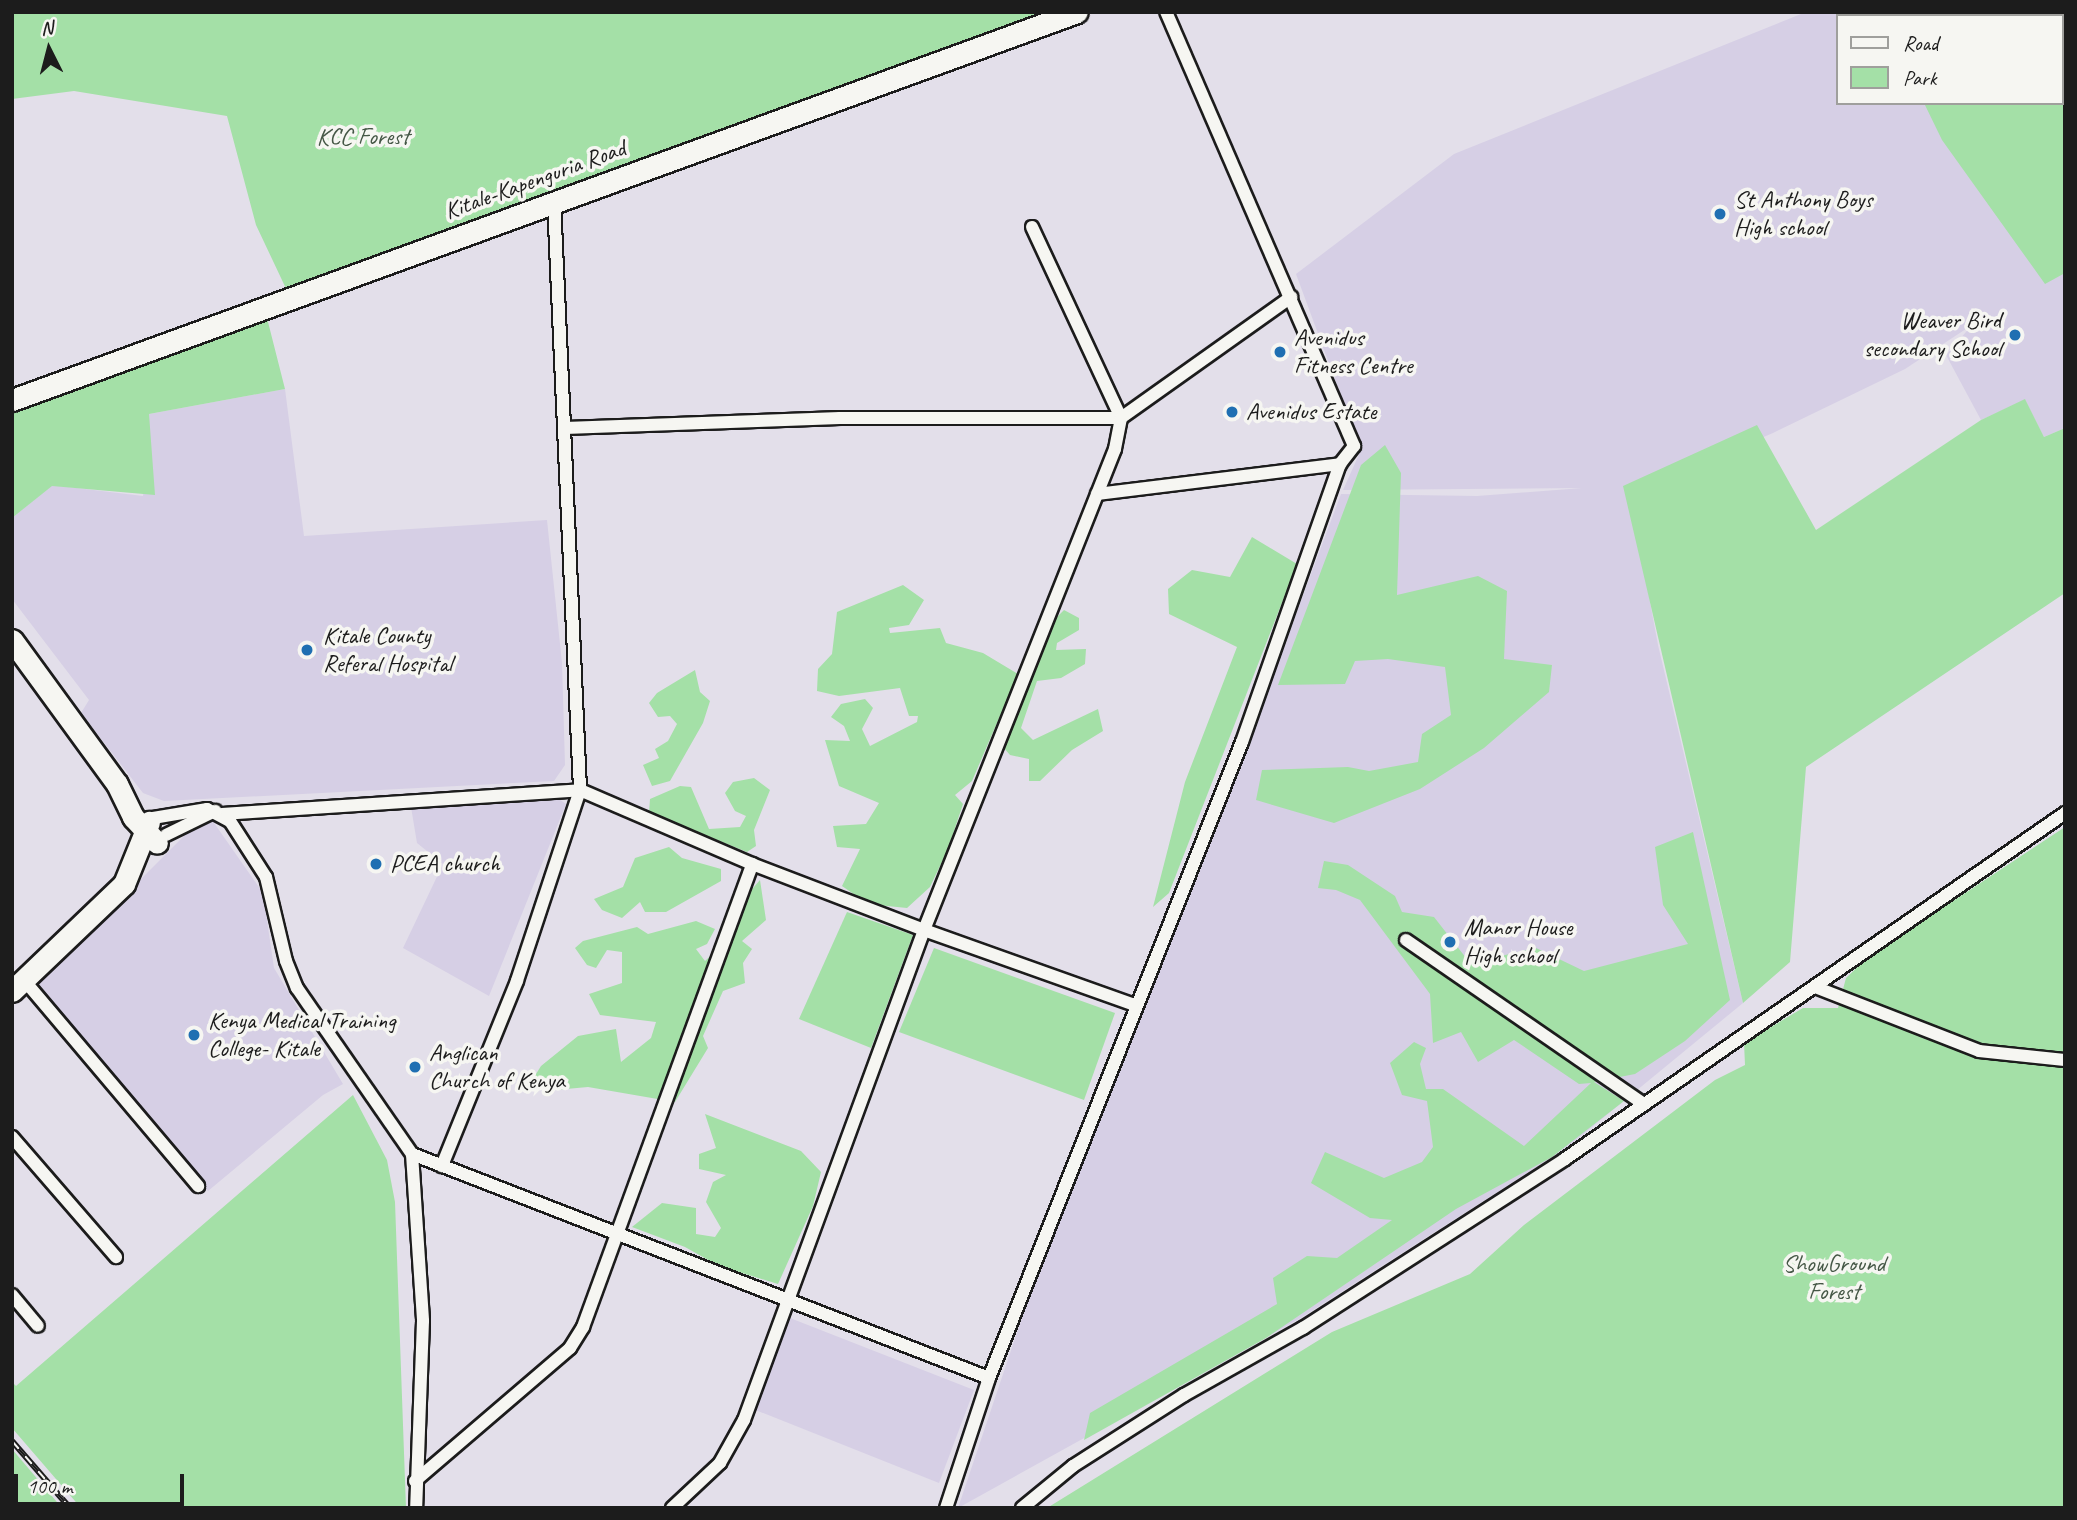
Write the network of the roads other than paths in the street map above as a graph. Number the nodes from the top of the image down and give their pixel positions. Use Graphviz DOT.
graph roads {
  1 [pos="1077,12"];
  2 [pos="1166,12"];
  3 [pos="554,201"];
  4 [pos="1032,227"];
  5 [pos="1291,298"];
  6 [pos="12,400"];
  7 [pos="1121,418"];
  8 [pos="565,428"];
  9 [pos="1340,464"];
  10 [pos="1097,494"];
  11 [pos="12,640"];
  12 [pos="580,790"];
  13 [pos="219,812"];
  14 [pos="2065,813"];
  15 [pos="155,831"];
  16 [pos="752,864"];
  17 [pos="924,930"];
  18 [pos="1406,940"];
  19 [pos="18,986"];
  20 [pos="1815,987"];
  21 [pos="1135,1005"];
  22 [pos="2065,1060"];
  23 [pos="1644,1104"];
  24 [pos="12,1137"];
  25 [pos="412,1154"];
  26 [pos="442,1167"];
  27 [pos="198,1186"];
  28 [pos="616,1232"];
  29 [pos="116,1256"];
  30 [pos="12,1295"];
  31 [pos="790,1300"];
  32 [pos="38,1326"];
  33 [pos="989,1378"];
  34 [pos="415,1481"];
  35 [pos="416,1508"];
  36 [pos="672,1508"];
  37 [pos="946,1508"];
  38 [pos="1021,1508"];
  1 -- 3 [label="highway, Kitale-Kapenguria Road"];
  2 -- 5 [label="street"];
  3 -- 6 [label="highway, Kitale-Kapenguria Road"];
  3 -- 8 [label="street"];
  4 -- 7 [label="street"];
  5 -- 7 [label="street"];
  5 -- 9 [label="street"];
  7 -- 8 [label="street"];
  7 -- 10 [label="street"];
  8 -- 12 [label="street"];
  9 -- 10 [label="street"];
  9 -- 21 [label="street"];
  10 -- 17 [label="street"];
  11 -- 15 [label="highway"];
  12 -- 13 [label="street"];
  12 -- 16 [label="street"];
  12 -- 26 [label="street"];
  13 -- 15 [label="street"];
  13 -- 15 [label="street"];
  13 -- 25 [label="street"];
  14 -- 20 [label="street"];
  15 -- 19 [label="highway"];
  16 -- 17 [label="street"];
  16 -- 28 [label="street"];
  17 -- 21 [label="street"];
  17 -- 31 [label="street"];
  18 -- 23 [label="street"];
  19 -- 27 [label="street"];
  20 -- 22 [label="street"];
  20 -- 23 [label="street"];
  21 -- 33 [label="street"];
  23 -- 38 [label="street"];
  24 -- 29 [label="street"];
  25 -- 26 [label="street"];
  25 -- 34 [label="street"];
  26 -- 28 [label="street"];
  28 -- 31 [label="street"];
  28 -- 34 [label="street"];
  30 -- 32 [label="street"];
  31 -- 33 [label="street"];
  31 -- 36 [label="street"];
  33 -- 37 [label="street"];
  34 -- 35 [label="street"];
}
